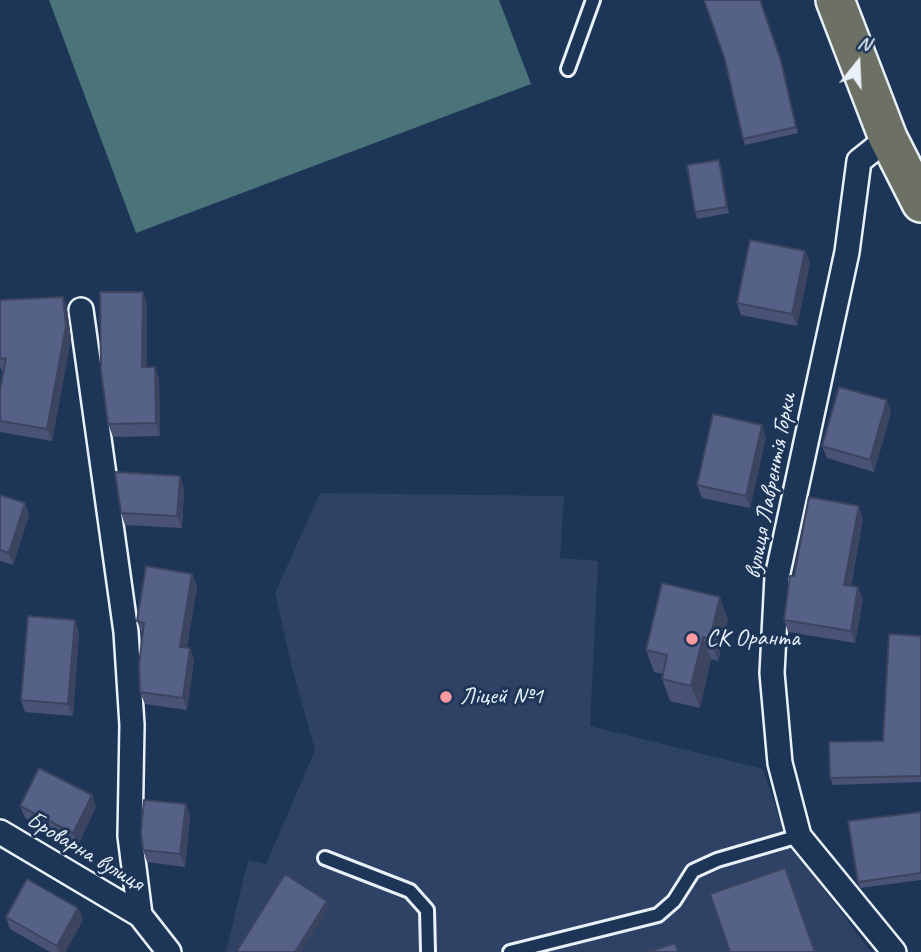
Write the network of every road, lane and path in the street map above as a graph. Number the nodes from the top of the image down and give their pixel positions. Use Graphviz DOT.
graph roads {
  1 [pos="593,0"];
  2 [pos="835,0"];
  3 [pos="568,69"];
  4 [pos="888,138"];
  5 [pos="914,182"];
  6 [pos="81,310"];
  7 [pos="0,832"];
  8 [pos="799,836"];
  9 [pos="325,858"];
  10 [pos="140,915"];
  11 [pos="169,952"];
  12 [pos="428,952"];
  13 [pos="510,952"];
  14 [pos="894,952"];
  1 -- 3 [label="lane"];
  2 -- 4 [label="main road"];
  4 -- 5 [label="main road"];
  4 -- 8 [label="street, вулиця Лаврентія Горки"];
  6 -- 10 [label="street"];
  7 -- 10 [label="street, Броварна вулиця"];
  8 -- 13 [label="lane"];
  8 -- 14 [label="street, вулиця Лаврентія Горки"];
  9 -- 12 [label="lane"];
  10 -- 11 [label="street, Броварна вулиця"];
}
